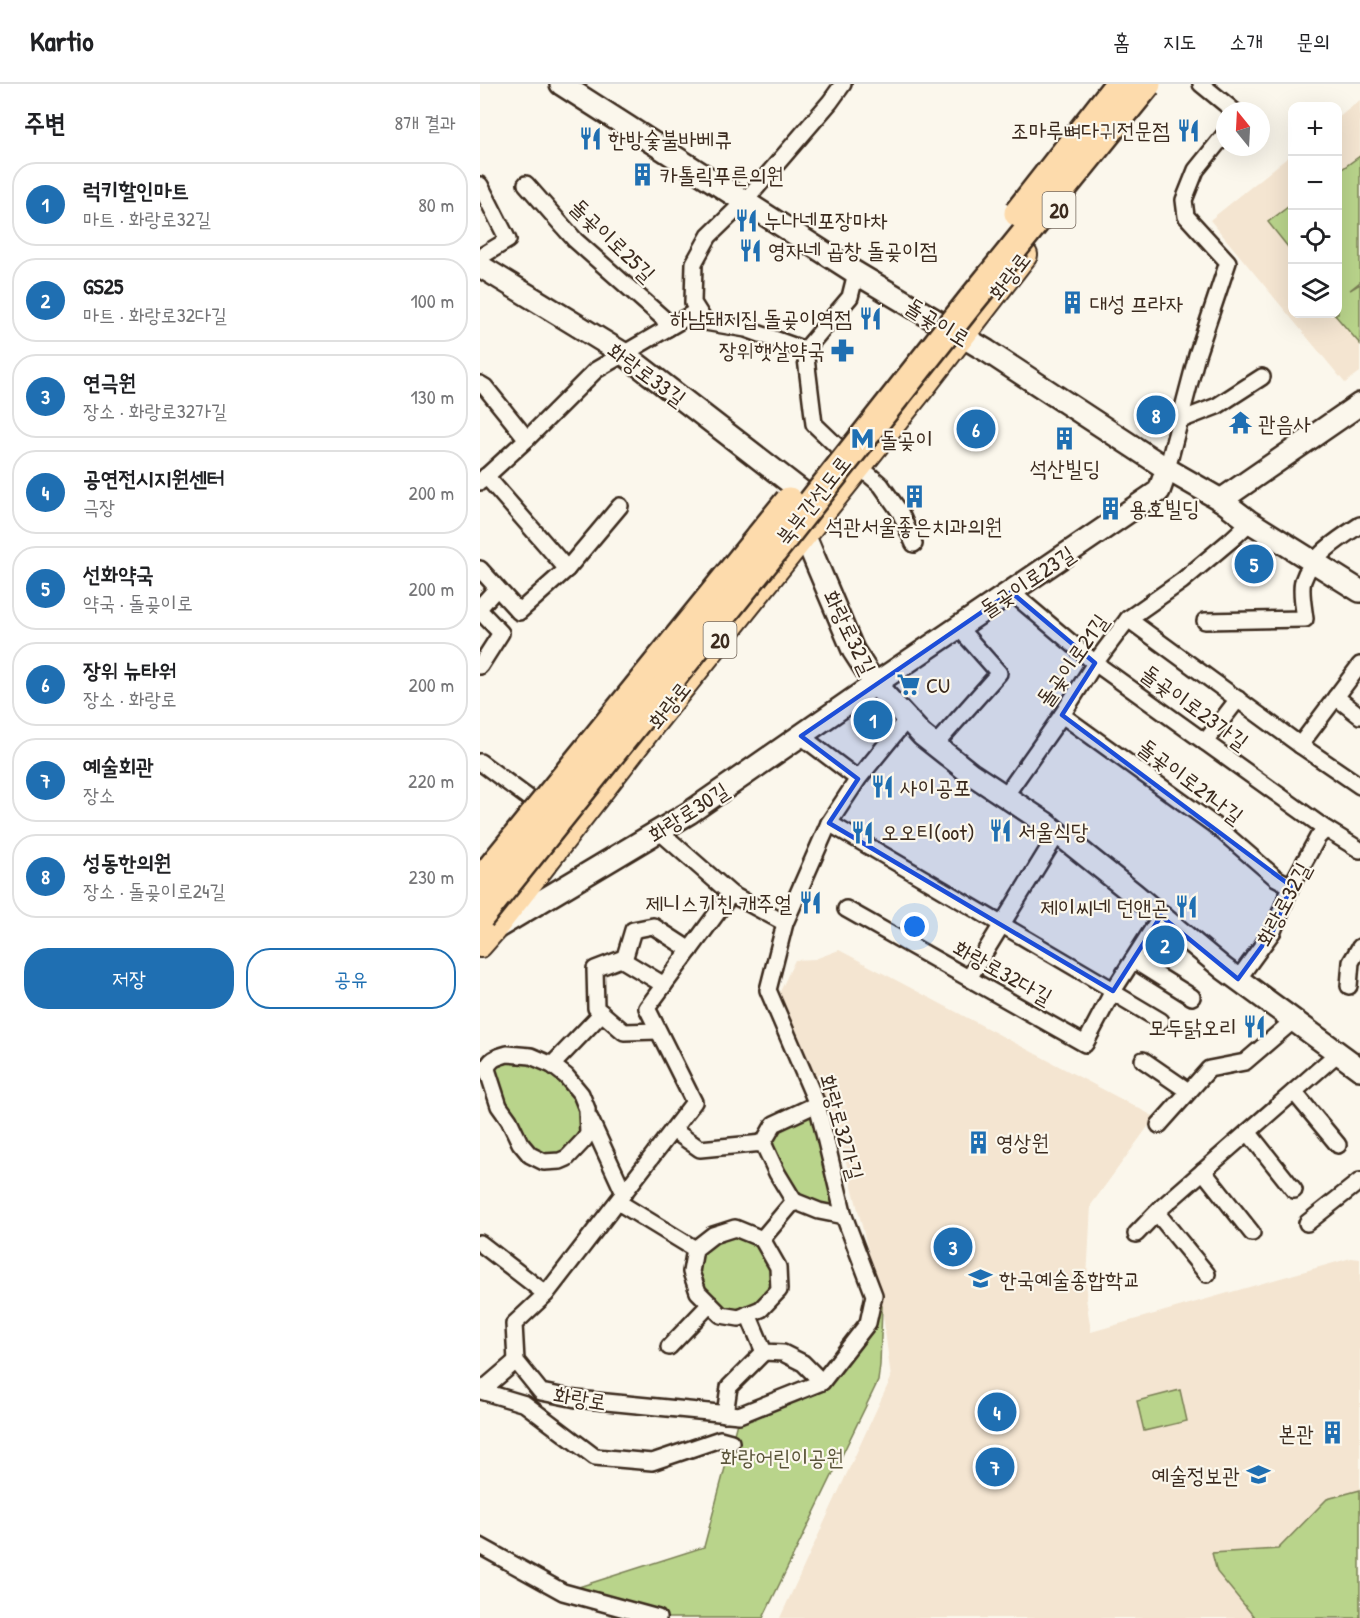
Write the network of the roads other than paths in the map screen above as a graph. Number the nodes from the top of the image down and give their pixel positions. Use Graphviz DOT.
graph roads {
  1 [pos="561,84"];
  2 [pos="843,84"];
  3 [pos="1119,84"];
  4 [pos="1135,84"];
  5 [pos="1147,84"];
  6 [pos="1156,84"];
  7 [pos="1201,84"];
  8 [pos="1223,102"];
  9 [pos="1216,145"];
  10 [pos="480,184"];
  11 [pos="526,184"];
  12 [pos="745,201"];
  13 [pos="480,256"];
  14 [pos="480,266"];
  15 [pos="856,273"];
  16 [pos="697,311"];
  17 [pos="940,322"];
  18 [pos="668,328"];
  19 [pos="962,337"];
  20 [pos="805,350"];
  21 [pos="624,354"];
  22 [pos="900,372"];
  23 [pos="1262,377"];
  24 [pos="480,384"];
  25 [pos="922,388"];
  26 [pos="1360,404"];
  27 [pos="1180,420"];
  28 [pos="527,439"];
  29 [pos="840,449"];
  30 [pos="859,466"];
  31 [pos="1167,469"];
  32 [pos="483,479"];
  33 [pos="805,494"];
  34 [pos="1221,500"];
  35 [pos="620,506"];
  36 [pos="1250,522"];
  37 [pos="1360,525"];
  38 [pos="804,534"];
  39 [pos="914,544"];
  40 [pos="1314,562"];
  41 [pos="480,569"];
  42 [pos="567,569"];
  43 [pos="497,588"];
  44 [pos="1360,591"];
  45 [pos="1011,592"];
  46 [pos="480,609"];
  47 [pos="1128,619"];
  48 [pos="1204,621"];
  49 [pos="958,628"];
  50 [pos="1095,663"];
  51 [pos="1360,665"];
  52 [pos="480,666"];
  53 [pos="874,684"];
  54 [pos="1336,697"];
  55 [pos="1238,699"];
  56 [pos="1062,715"];
  57 [pos="1360,716"];
  58 [pos="907,719"];
  59 [pos="801,736"];
  60 [pos="1205,742"];
  61 [pos="1300,745"];
  62 [pos="935,746"];
  63 [pos="480,762"];
  64 [pos="858,778"];
  65 [pos="1360,786"];
  66 [pos="1005,796"];
  67 [pos="549,813"];
  68 [pos="829,823"];
  69 [pos="1326,829"];
  70 [pos="659,831"];
  71 [pos="1058,833"];
  72 [pos="1360,850"];
  73 [pos="480,882"];
  74 [pos="1291,886"];
  75 [pos="731,894"];
  76 [pos="480,899"];
  77 [pos="846,909"];
  78 [pos="1161,916"];
  79 [pos="785,923"];
  80 [pos="1001,924"];
  81 [pos="485,930"];
  82 [pos="1360,947"];
  83 [pos="690,950"];
  84 [pos="624,960"];
  85 [pos="1133,960"];
  86 [pos="969,978"];
  87 [pos="1238,979"];
  88 [pos="664,985"];
  89 [pos="1349,986"];
  90 [pos="1113,991"];
  91 [pos="1192,997"];
  92 [pos="602,1013"];
  93 [pos="1294,1020"];
  94 [pos="1161,1021"];
  95 [pos="658,1031"];
  96 [pos="1338,1053"];
  97 [pos="484,1060"];
  98 [pos="1143,1060"];
  99 [pos="552,1065"];
  100 [pos="1360,1069"];
  101 [pos="1188,1092"];
  102 [pos="1294,1092"];
  103 [pos="818,1104"];
  104 [pos="588,1117"];
  105 [pos="1159,1125"];
  106 [pos="673,1130"];
  107 [pos="1248,1132"];
  108 [pos="763,1143"];
  109 [pos="1338,1145"];
  110 [pos="1203,1171"];
  111 [pos="1360,1181"];
  112 [pos="1294,1190"];
  113 [pos="621,1197"];
  114 [pos="794,1201"];
  115 [pos="1157,1213"];
  116 [pos="844,1216"];
  117 [pos="1307,1223"];
  118 [pos="1252,1233"];
  119 [pos="1136,1234"];
  120 [pos="762,1239"];
  121 [pos="480,1243"];
  122 [pos="695,1249"];
  123 [pos="1207,1274"];
  124 [pos="546,1294"];
  125 [pos="710,1304"];
  126 [pos="748,1314"];
  127 [pos="669,1347"];
  128 [pos="764,1352"];
  129 [pos="516,1361"];
  130 [pos="822,1382"];
  131 [pos="481,1391"];
  132 [pos="725,1414"];
  133 [pos="731,1442"];
  134 [pos="480,1546"];
  135 [pos="606,1611"];
  136 [pos="658,1618"];
  1 -- 12 [label="street, 돌곶이로"];
  2 -- 12 [label="street, 돌곶이로25길"];
  3 -- 73 [label="highway, 북부간선도로, bridge"];
  4 -- 17 [label="main road, 화랑로 / 20"];
  5 -- 81 [label="highway, 북부간선도로, bridge"];
  6 -- 19 [label="main road, 화랑로 / 20"];
  7 -- 8 [label="street"];
  9 -- 27 [label="street"];
  10 -- 13 [label="street"];
  11 -- 18 [label="street, 돌곶이로25길"];
  12 -- 15 [label="street, 돌곶이로"];
  12 -- 16 [label="street, 돌곶이로25길"];
  14 -- 21 [label="street, 화랑로33길"];
  15 -- 17 [label="street, 돌곶이로"];
  15 -- 20 [label="street"];
  16 -- 18 [label="street"];
  16 -- 20 [label="street"];
  17 -- 19 [label="street, 돌곶이로"];
  17 -- 22 [label="main road, 화랑로 / 20"];
  18 -- 21 [label="street"];
  19 -- 25 [label="main road, 화랑로 / 20"];
  19 -- 31 [label="street, 돌곶이로"];
  20 -- 29 [label="street"];
  21 -- 28 [label="street"];
  21 -- 33 [label="street, 화랑로33길"];
  22 -- 25 [label="street"];
  22 -- 29 [label="main road, 화랑로 / 20"];
  23 -- 27 [label="street"];
  24 -- 28 [label="street"];
  25 -- 30 [label="main road, 화랑로 / 20"];
  26 -- 34 [label="street"];
  27 -- 31 [label="street"];
  28 -- 32 [label="street"];
  29 -- 33 [label="main road, 화랑로 / 20"];
  30 -- 38 [label="main road, 화랑로 / 20"];
  30 -- 39 [label="street"];
  31 -- 34 [label="street, 돌곶이로"];
  31 -- 45 [label="street, 돌곶이로23길"];
  32 -- 42 [label="street"];
  33 -- 67 [label="main road, 화랑로 / 20"];
  34 -- 36 [label="street, 돌곶이로"];
  35 -- 42 [label="street"];
  36 -- 40 [label="street, 돌곶이로"];
  36 -- 47 [label="street, 돌곶이로21길"];
  37 -- 40 [label="street"];
  38 -- 53 [label="street, 화랑로32길"];
  38 -- 81 [label="main road, 화랑로 / 20"];
  40 -- 44 [label="street, 돌곶이로"];
  40 -- 48 [label="street"];
  41 -- 43 [label="street"];
  42 -- 43 [label="street"];
  43 -- 46 [label="street"];
  45 -- 49 [label="street, 돌곶이로23길"];
  45 -- 50 [label="street, 돌곶이로23가길"];
  46 -- 52 [label="street"];
  47 -- 50 [label="street, 돌곶이로21길"];
  47 -- 55 [label="street"];
  49 -- 53 [label="street, 돌곶이로23길"];
  49 -- 62 [label="street"];
  50 -- 56 [label="street, 돌곶이로21길"];
  50 -- 60 [label="street, 돌곶이로23가길"];
  51 -- 54 [label="street"];
  53 -- 58 [label="street, 화랑로32길"];
  53 -- 59 [label="street, 화랑로30길"];
  54 -- 57 [label="street"];
  54 -- 61 [label="street"];
  55 -- 60 [label="street"];
  55 -- 61 [label="street"];
  56 -- 66 [label="street, 돌곶이로21길"];
  56 -- 74 [label="street, 돌곶이로21나길"];
  58 -- 62 [label="street, 화랑로32길"];
  58 -- 64 [label="street, 화랑로32가길"];
  59 -- 64 [label="street"];
  59 -- 70 [label="street, 화랑로30길"];
  60 -- 69 [label="street, 돌곶이로23가길"];
  61 -- 65 [label="street"];
  62 -- 66 [label="street, 화랑로32길"];
  63 -- 67 [label="street"];
  64 -- 68 [label="street, 화랑로32가길"];
  66 -- 71 [label="street, 화랑로32길"];
  67 -- 76 [label="main road, 화랑로 / 20"];
  68 -- 79 [label="street, 화랑로32가길"];
  68 -- 80 [label="street, 화랑로32다길"];
  69 -- 72 [label="street, 돌곶이로23가길"];
  69 -- 74 [label="street, 화랑로32길"];
  70 -- 75 [label="street"];
  70 -- 81 [label="street, 화랑로30길"];
  71 -- 78 [label="street, 화랑로32길"];
  71 -- 80 [label="street"];
  74 -- 87 [label="street, 화랑로32길"];
  75 -- 79 [label="street"];
  75 -- 83 [label="street"];
  77 -- 86 [label="street, 화랑로32다길"];
  78 -- 85 [label="street, 화랑로32다길"];
  78 -- 87 [label="street, 화랑로32길"];
  79 -- 103 [label="street, 화랑로32가길"];
  80 -- 86 [label="street"];
  80 -- 90 [label="street, 화랑로32다길"];
  82 -- 89 [label="street"];
  83 -- 84 [label="street"];
  83 -- 88 [label="street"];
  84 -- 88 [label="street"];
  84 -- 92 [label="street"];
  85 -- 90 [label="street, 화랑로32다길"];
  85 -- 91 [label="street"];
  86 -- 90 [label="street, 화랑로32다길"];
  87 -- 93 [label="street, 화랑로32길"];
  88 -- 95 [label="street"];
  90 -- 94 [label="street, 화랑로32다길"];
  92 -- 95 [label="street"];
  92 -- 99 [label="street"];
  93 -- 96 [label="street, 화랑로32길"];
  93 -- 101 [label="street"];
  95 -- 106 [label="street"];
  96 -- 100 [label="street, 화랑로32길"];
  96 -- 102 [label="street"];
  97 -- 99 [label="street"];
  97 -- 104 [label="street"];
  98 -- 101 [label="street"];
  99 -- 104 [label="street"];
  101 -- 105 [label="street"];
  102 -- 107 [label="street"];
  102 -- 109 [label="street"];
  103 -- 108 [label="street"];
  103 -- 116 [label="street, 화랑로32가길"];
  104 -- 113 [label="street"];
  106 -- 108 [label="street"];
  106 -- 113 [label="street"];
  107 -- 110 [label="street"];
  107 -- 112 [label="street"];
  108 -- 114 [label="street"];
  110 -- 115 [label="street"];
  110 -- 118 [label="street"];
  111 -- 117 [label="street"];
  113 -- 122 [label="street"];
  113 -- 124 [label="street"];
  114 -- 116 [label="street"];
  114 -- 120 [label="street"];
  115 -- 119 [label="street"];
  115 -- 123 [label="street"];
  116 -- 130 [label="street, 화랑로32가길"];
  120 -- 122 [label="street"];
  120 -- 126 [label="street"];
  121 -- 124 [label="street"];
  122 -- 125 [label="street"];
  124 -- 129 [label="street"];
  125 -- 126 [label="street"];
  125 -- 127 [label="street"];
  126 -- 128 [label="street"];
  128 -- 130 [label="street"];
  128 -- 132 [label="street"];
  129 -- 131 [label="street"];
  129 -- 132 [label="street, 화랑로"];
  130 -- 132 [label="street"];
  131 -- 133 [label="street"];
  134 -- 135 [label="street"];
  135 -- 136 [label="street"];
}
